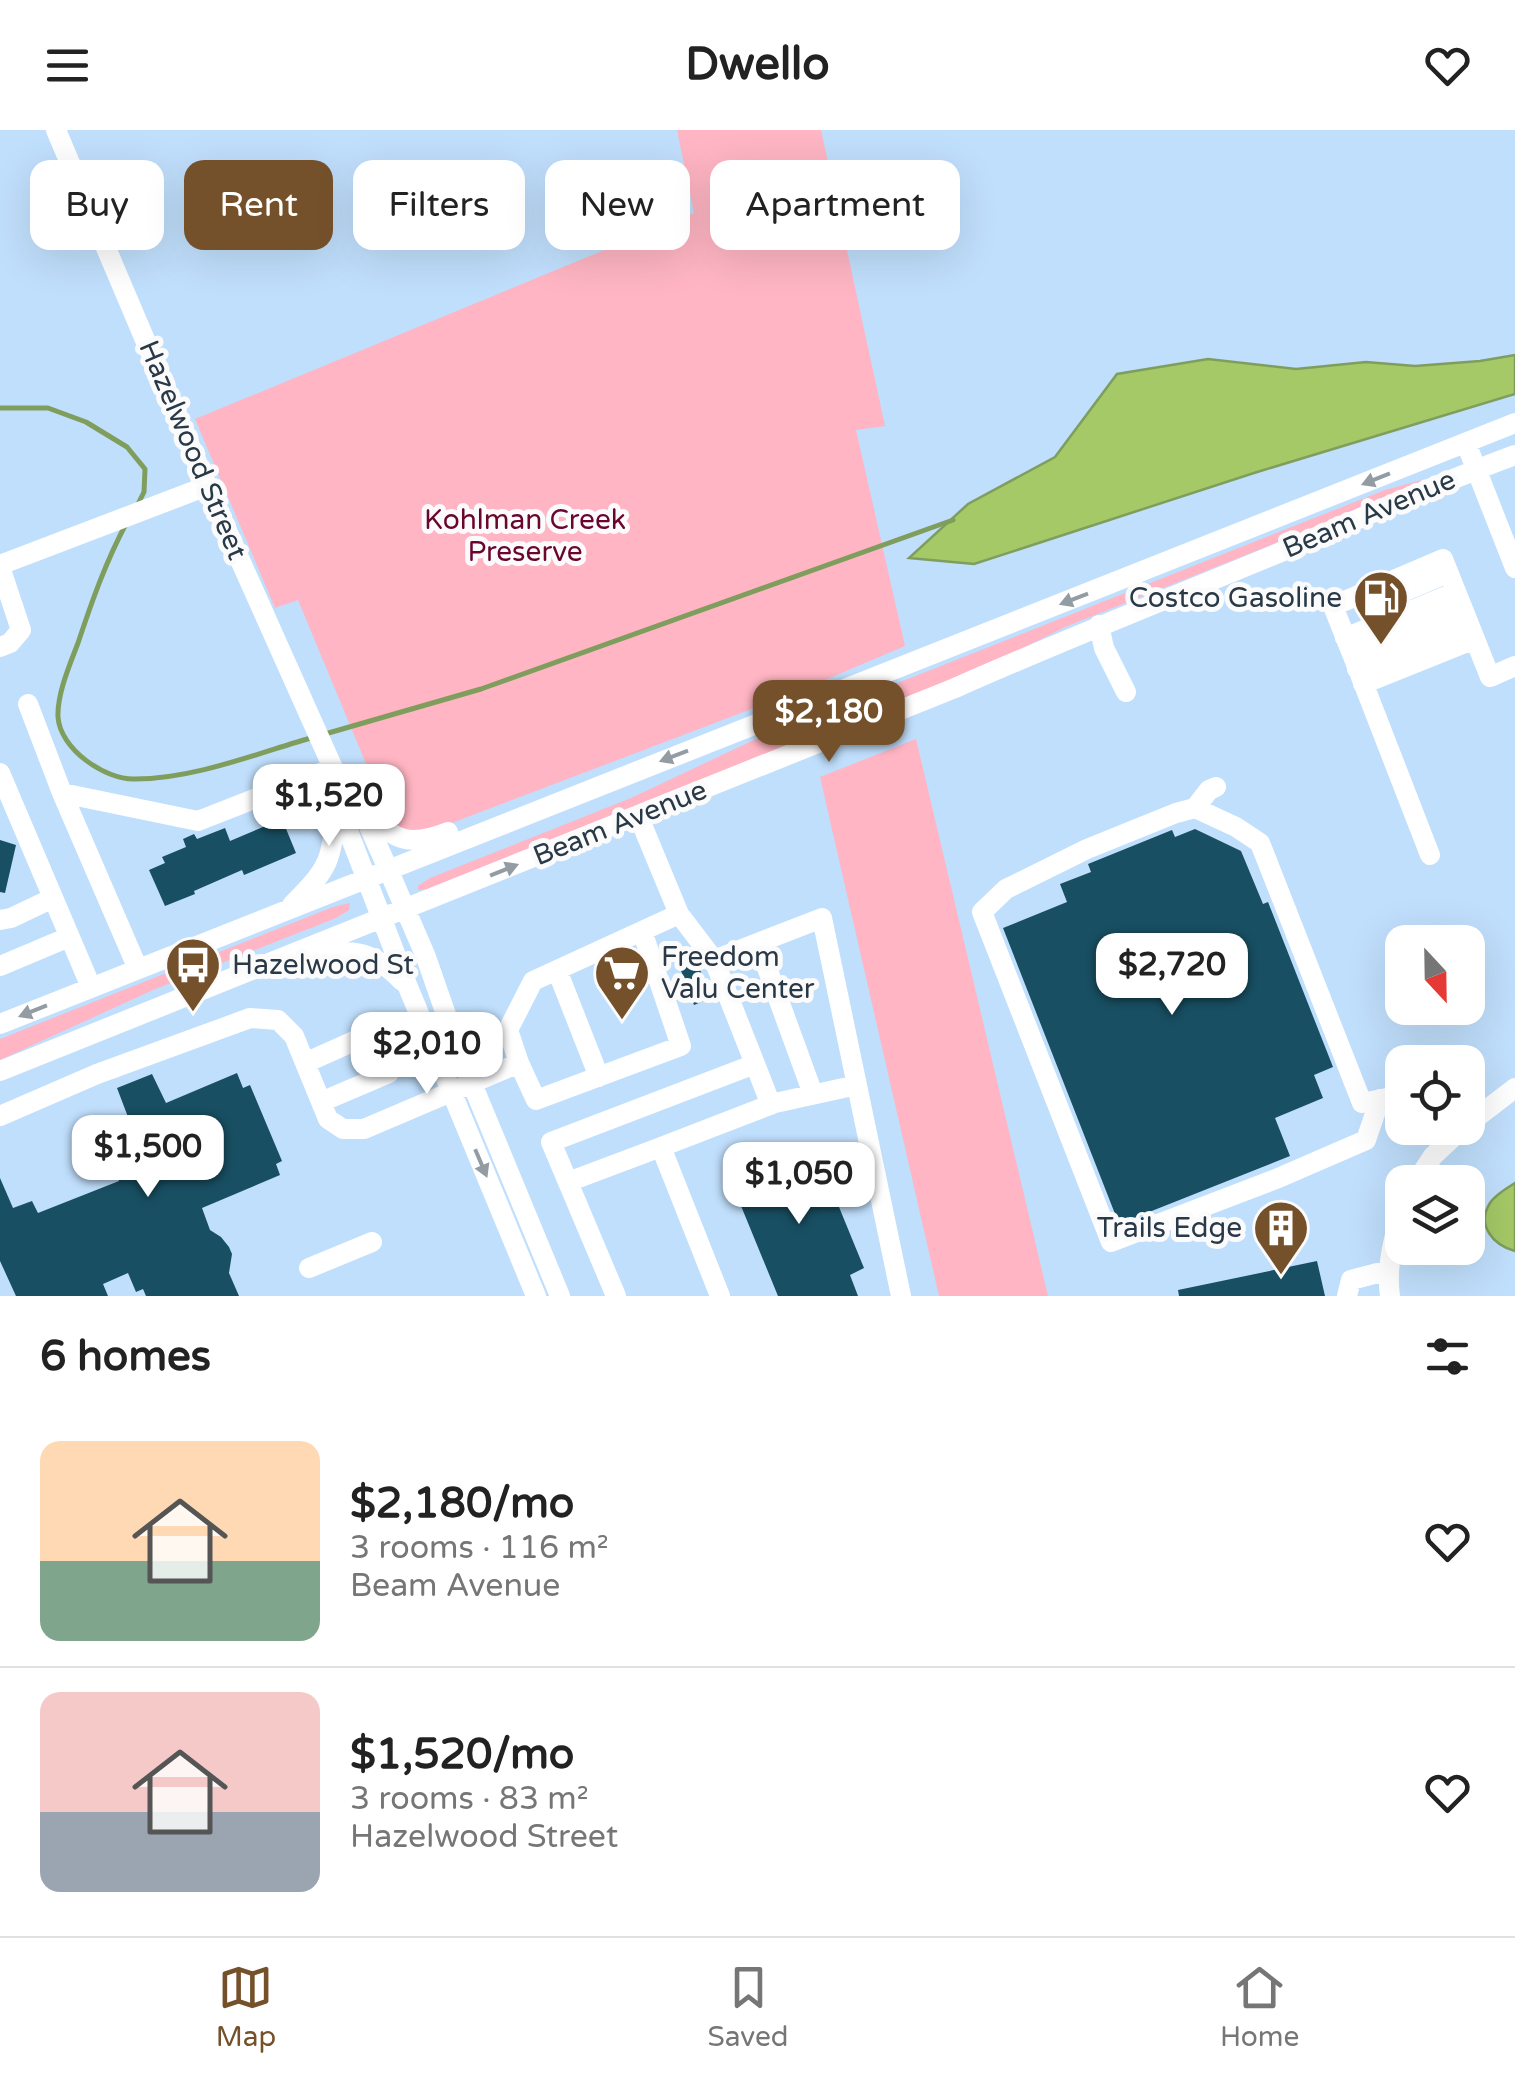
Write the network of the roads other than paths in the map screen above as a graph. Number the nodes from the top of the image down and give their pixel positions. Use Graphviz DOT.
graph roads {
  1 [pos="56,130"];
  2 [pos="1515,423"];
  3 [pos="1466,442"];
  4 [pos="1515,455"];
  5 [pos="1476,469"];
  6 [pos="207,486"];
  7 [pos="0,566"];
  8 [pos="1515,568"];
  9 [pos="1462,608"];
  10 [pos="1099,626"];
  11 [pos="1348,645"];
  12 [pos="0,647"];
  13 [pos="1515,666"];
  14 [pos="1126,692"];
  15 [pos="28,704"];
  16 [pos="333,768"];
  17 [pos="0,773"];
  18 [pos="1216,787"];
  19 [pos="588,790"];
  20 [pos="62,793"];
  21 [pos="346,798"];
  22 [pos="1196,808"];
  23 [pos="638,815"];
  24 [pos="1430,855"];
  25 [pos="388,869"];
  26 [pos="368,878"];
  27 [pos="53,898"];
  28 [pos="405,909"];
  29 [pos="286,910"];
  30 [pos="680,914"];
  31 [pos="382,918"];
  32 [pos="0,920"];
  33 [pos="642,931"];
  34 [pos="70,938"];
  35 [pos="758,943"];
  36 [pos="714,960"];
  37 [pos="275,962"];
  38 [pos="0,966"];
  39 [pos="138,969"];
  40 [pos="557,970"];
  41 [pos="408,987"];
  42 [pos="91,988"];
  43 [pos="0,1024"];
  44 [pos="305,1063"];
  45 [pos="519,1063"];
  46 [pos="755,1064"];
  47 [pos="0,1071"];
  48 [pos="599,1077"];
  49 [pos="472,1084"];
  50 [pos="857,1084"];
  51 [pos="1515,1088"];
  52 [pos="452,1092"];
  53 [pos="814,1094"];
  54 [pos="1385,1098"];
  55 [pos="1380,1099"];
  56 [pos="321,1102"];
  57 [pos="771,1105"];
  58 [pos="1485,1109"];
  59 [pos="0,1116"];
  60 [pos="1442,1145"];
  61 [pos="661,1147"];
  62 [pos="1427,1165"];
  63 [pos="568,1182"];
  64 [pos="372,1242"];
  65 [pos="1390,1265"];
  66 [pos="309,1268"];
  67 [pos="1389,1270"];
  68 [pos="536,1296"];
  69 [pos="560,1296"];
  70 [pos="616,1296"];
  71 [pos="720,1296"];
  72 [pos="901,1296"];
  73 [pos="1346,1296"];
  74 [pos="1390,1296"];
  1 -- 6 [label="street, Hazelwood Street"];
  2 -- 3 [label="street, Beam Avenue"];
  3 -- 5 [label="street"];
  3 -- 19 [label="street, Beam Avenue, one-way"];
  4 -- 5 [label="street, Beam Avenue"];
  5 -- 8 [label="street"];
  5 -- 10 [label="street, Beam Avenue"];
  6 -- 7 [label="street"];
  6 -- 16 [label="street, Hazelwood Street"];
  7 -- 12 [label="street"];
  9 -- 11 [label="street"];
  9 -- 11 [label="street"];
  9 -- 11 [label="street"];
  9 -- 13 [label="street"];
  10 -- 14 [label="street"];
  10 -- 23 [label="street, Beam Avenue"];
  11 -- 24 [label="street"];
  15 -- 20 [label="street"];
  16 -- 20 [label="street"];
  16 -- 21 [label="street, Hazelwood Street"];
  17 -- 27 [label="street"];
  18 -- 22 [label="street"];
  19 -- 21 [label="street"];
  19 -- 25 [label="street, Beam Avenue"];
  20 -- 39 [label="street"];
  21 -- 25 [label="street, Hazelwood Street"];
  21 -- 26 [label="street, Hazelwood Street"];
  21 -- 29 [label="street"];
  22 -- 55 [label="street"];
  22 -- 55 [label="street"];
  28 -- 23 [label="street, Beam Avenue, one-way"];
  23 -- 30 [label="street"];
  25 -- 26 [label="street, Beam Avenue"];
  25 -- 28 [label="street, Hazelwood Street"];
  26 -- 29 [label="street, Beam Avenue"];
  26 -- 31 [label="street, Hazelwood Street"];
  27 -- 32 [label="street"];
  27 -- 34 [label="street"];
  28 -- 31 [label="street, Beam Avenue"];
  28 -- 49 [label="street, Hazelwood Street"];
  29 -- 39 [label="street, Beam Avenue"];
  30 -- 33 [label="street"];
  30 -- 36 [label="street"];
  31 -- 37 [label="street, Beam Avenue"];
  31 -- 41 [label="street, Hazelwood Street"];
  33 -- 40 [label="street"];
  33 -- 48 [label="street"];
  34 -- 38 [label="street"];
  34 -- 42 [label="street"];
  35 -- 36 [label="street"];
  35 -- 50 [label="street"];
  35 -- 53 [label="street"];
  36 -- 46 [label="street"];
  37 -- 41 [label="street"];
  37 -- 47 [label="street, Beam Avenue"];
  39 -- 42 [label="street, Beam Avenue"];
  40 -- 45 [label="street"];
  40 -- 48 [label="street"];
  41 -- 52 [label="street, Hazelwood Street"];
  42 -- 43 [label="street, Beam Avenue, one-way"];
  44 -- 56 [label="street"];
  44 -- 56 [label="street"];
  44 -- 59 [label="street"];
  45 -- 48 [label="street"];
  45 -- 49 [label="street"];
  46 -- 57 [label="street"];
  46 -- 63 [label="street"];
  49 -- 52 [label="street"];
  49 -- 69 [label="street, Hazelwood Street"];
  50 -- 53 [label="street"];
  50 -- 72 [label="street"];
  51 -- 58 [label="street"];
  52 -- 56 [label="street"];
  52 -- 68 [label="street, Hazelwood Street, one-way"];
  53 -- 57 [label="street"];
  54 -- 55 [label="street"];
  57 -- 61 [label="street"];
  60 -- 62 [label="street"];
  61 -- 63 [label="street"];
  61 -- 71 [label="street"];
  63 -- 70 [label="street"];
  64 -- 66 [label="street"];
  65 -- 67 [label="street"];
  67 -- 73 [label="street"];
  67 -- 74 [label="street"];
}
